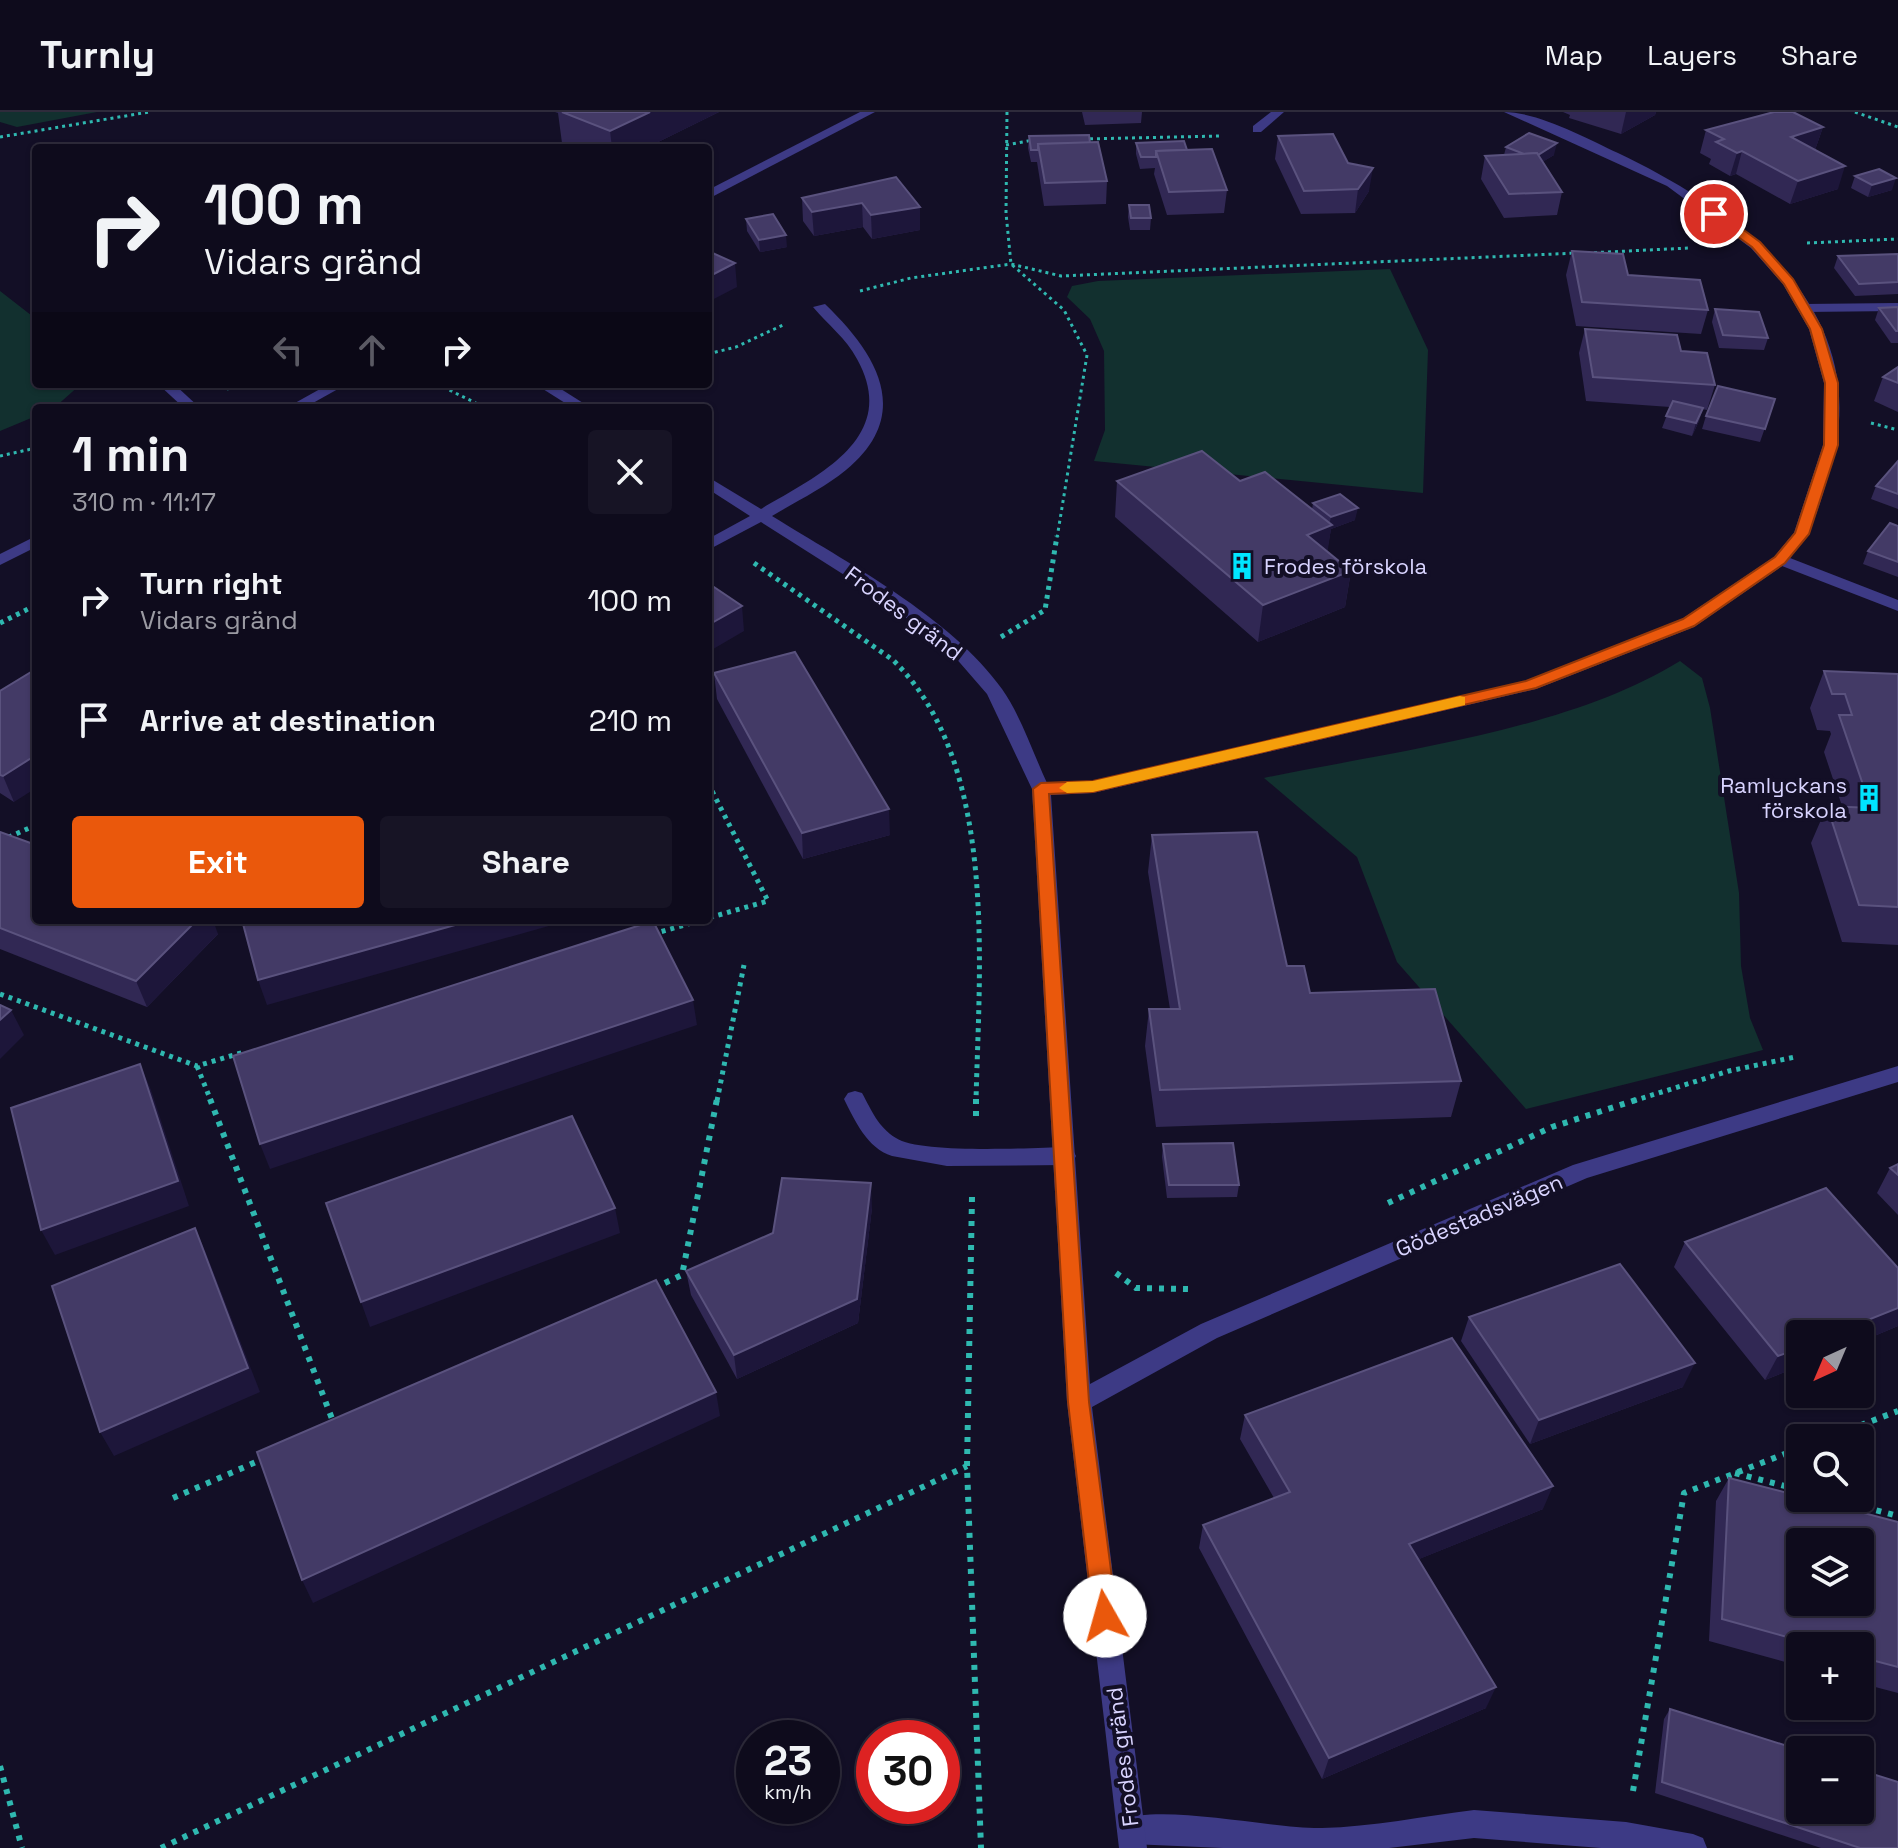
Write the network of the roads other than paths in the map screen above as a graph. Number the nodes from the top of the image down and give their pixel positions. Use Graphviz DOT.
graph roads {
  1 [pos="869,112"];
  2 [pos="1278,112"];
  3 [pos="1510,112"];
  4 [pos="1257,129"];
  5 [pos="712,193"];
  6 [pos="820,307"];
  7 [pos="1898,307"];
  8 [pos="1804,308"];
  9 [pos="170,388"];
  10 [pos="332,388"];
  11 [pos="549,388"];
  12 [pos="188,404"];
  13 [pos="301,404"];
  14 [pos="577,404"];
  15 [pos="712,484"];
  16 [pos="763,515"];
  17 [pos="32,543"];
  18 [pos="712,543"];
  19 [pos="0,560"];
  20 [pos="1780,560"];
  21 [pos="1898,606"];
  22 [pos="1041,789"];
  23 [pos="1898,1074"];
  24 [pos="855,1099"];
  25 [pos="1065,1156"];
  26 [pos="1079,1402"];
  27 [pos="1132,1839"];
  28 [pos="1693,1848"];
  1 -- 5 [label="street"];
  2 -- 4 [label="street"];
  3 -- 8 [label="street"];
  6 -- 16 [label="street"];
  7 -- 8 [label="street"];
  8 -- 20 [label="street"];
  9 -- 12 [label="street"];
  10 -- 13 [label="street"];
  11 -- 14 [label="street"];
  15 -- 16 [label="street, Frodes gränd"];
  16 -- 18 [label="street"];
  16 -- 22 [label="street, Frodes gränd"];
  17 -- 19 [label="street"];
  20 -- 21 [label="street"];
  20 -- 22 [label="street"];
  22 -- 25 [label="street, Frodes gränd"];
  23 -- 26 [label="street, Gödestadsvägen"];
  24 -- 25 [label="street"];
  25 -- 26 [label="street, Frodes gränd"];
  26 -- 27 [label="street, Frodes gränd"];
  27 -- 28 [label="street"];
}
